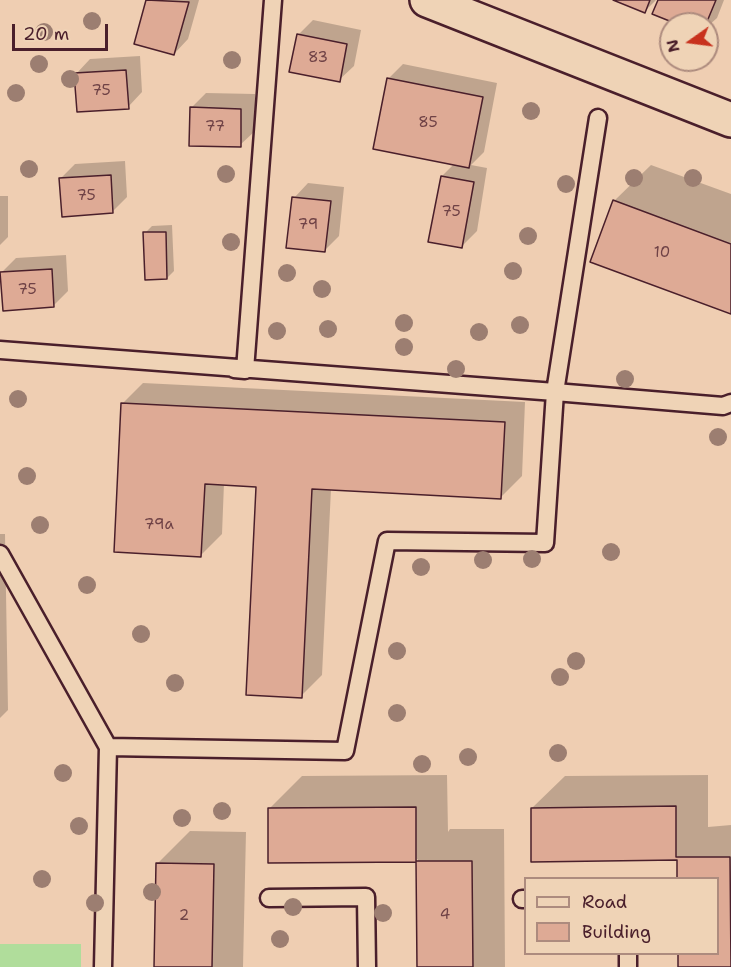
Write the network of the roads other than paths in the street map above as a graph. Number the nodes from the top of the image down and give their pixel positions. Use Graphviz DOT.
graph roads {
  1 [pos="273,0"];
  2 [pos="427,0"];
  3 [pos="598,118"];
  4 [pos="731,120"];
  5 [pos="0,350"];
  6 [pos="245,370"];
  7 [pos="555,392"];
  8 [pos="731,403"];
  9 [pos="0,554"];
  10 [pos="108,747"];
  11 [pos="269,898"];
  12 [pos="103,967"];
  13 [pos="367,967"];
  1 -- 6 [label="lane"];
  2 -- 4 [label="street"];
  3 -- 7 [label="lane"];
  5 -- 6 [label="lane"];
  6 -- 7 [label="lane"];
  7 -- 8 [label="lane"];
  7 -- 10 [label="lane"];
  9 -- 10 [label="lane"];
  10 -- 12 [label="lane"];
  11 -- 13 [label="lane"];
}
